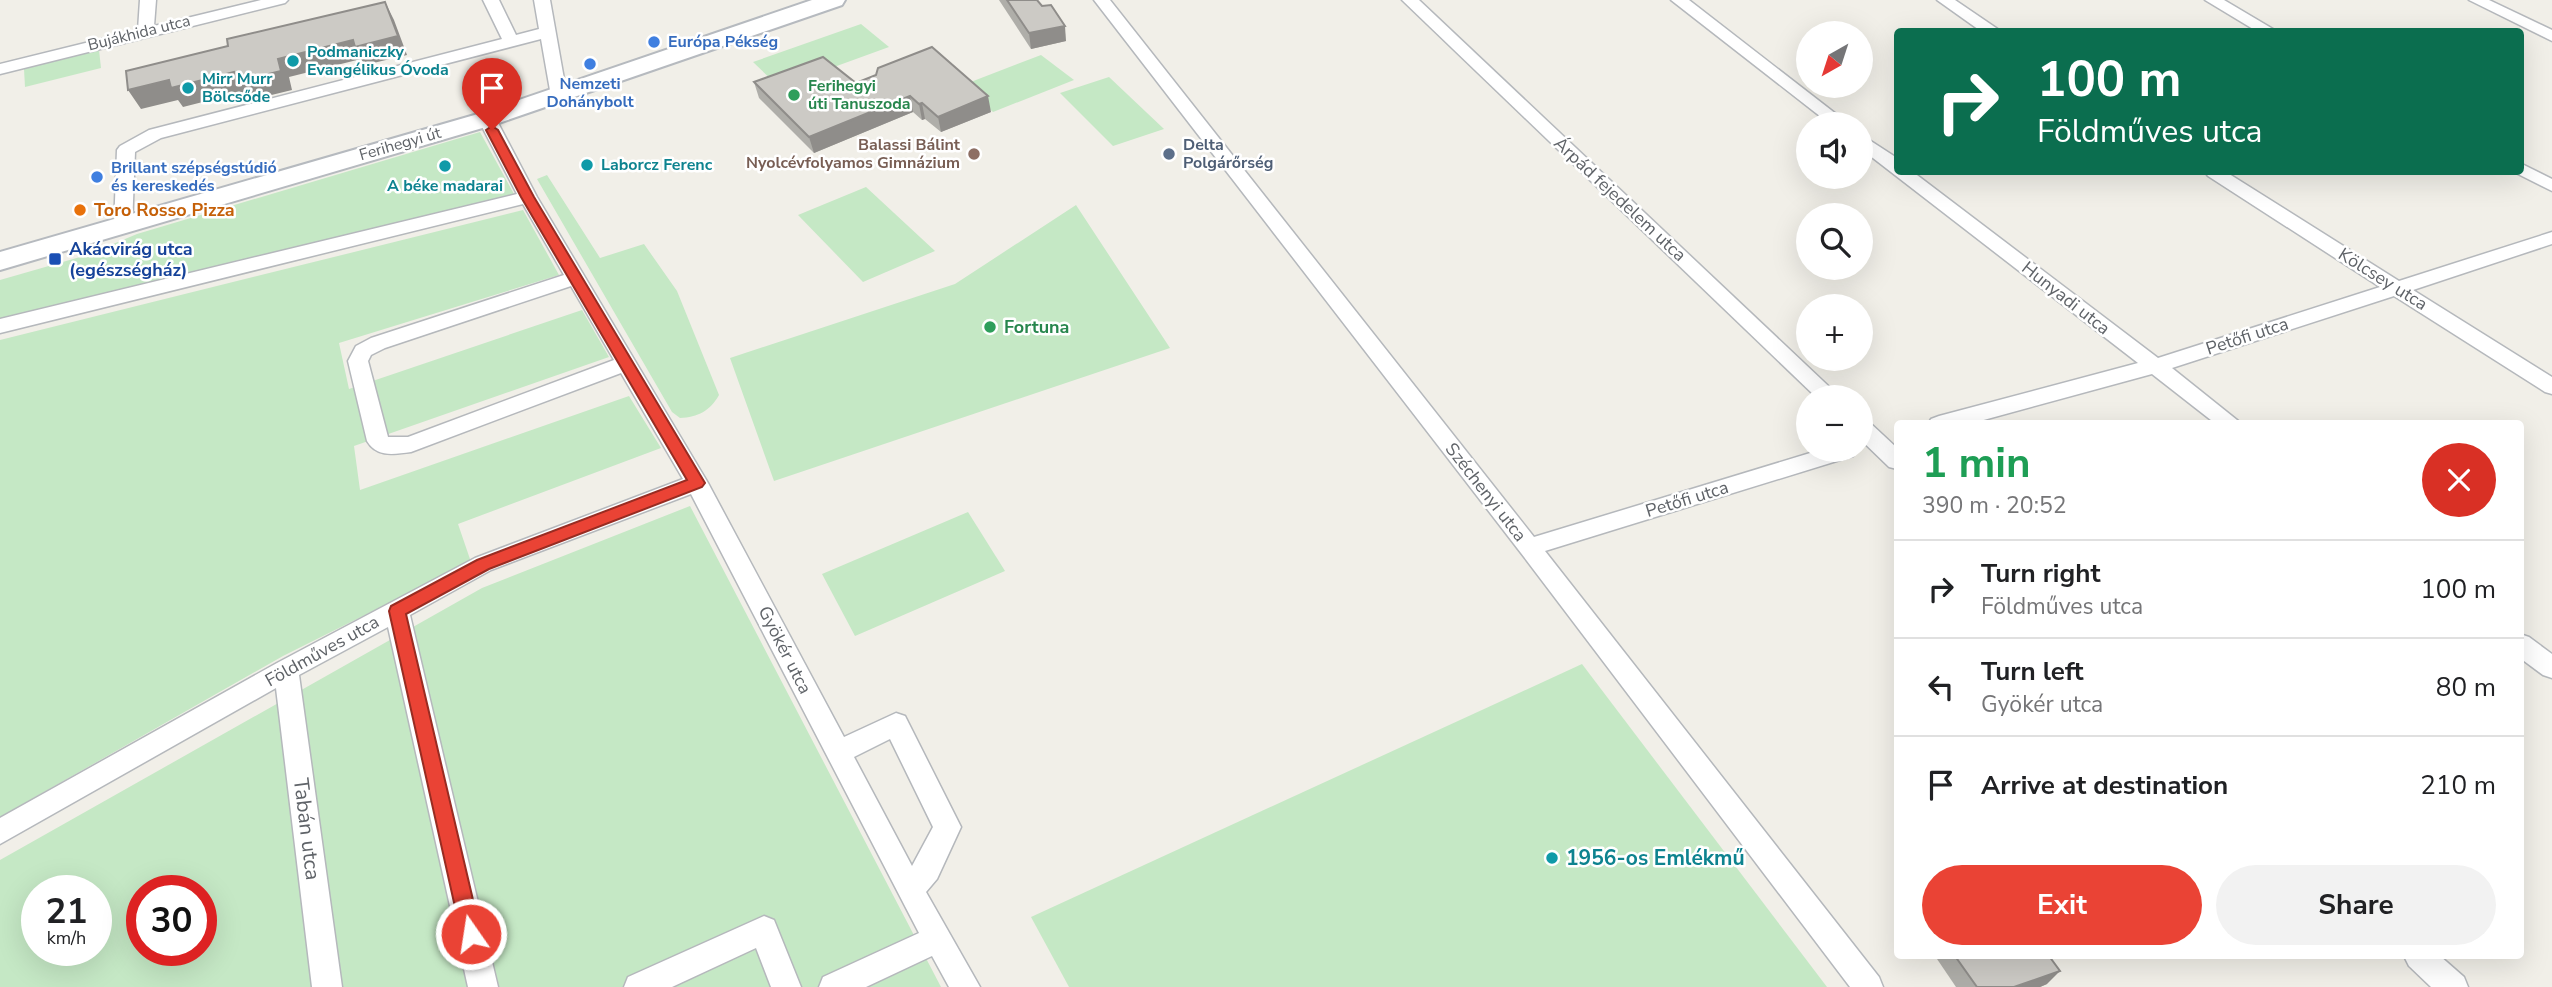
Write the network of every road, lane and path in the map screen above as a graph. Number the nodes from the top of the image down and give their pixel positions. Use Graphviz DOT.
graph roads {
  1 [pos="148,0"];
  2 [pos="279,0"];
  3 [pos="491,0"];
  4 [pos="542,0"];
  5 [pos="834,0"];
  6 [pos="1102,0"];
  7 [pos="1410,0"];
  8 [pos="1679,0"];
  9 [pos="1945,0"];
  10 [pos="2213,0"];
  11 [pos="2477,0"];
  12 [pos="1988,28"];
  13 [pos="2263,28"];
  14 [pos="146,31"];
  15 [pos="548,32"];
  16 [pos="2552,36"];
  17 [pos="511,41"];
  18 [pos="0,69"];
  19 [pos="559,96"];
  20 [pos="1825,112"];
  21 [pos="487,119"];
  22 [pos="1873,149"];
  23 [pos="1894,165"];
  24 [pos="2524,170"];
  25 [pos="1906,175"];
  26 [pos="2219,175"];
  27 [pos="2552,186"];
  28 [pos="528,197"];
  29 [pos="124,226"];
  30 [pos="2552,238"];
  31 [pos="0,261"];
  32 [pos="576,278"];
  33 [pos="2396,287"];
  34 [pos="0,326"];
  35 [pos="627,363"];
  36 [pos="2155,366"];
  37 [pos="1816,385"];
  38 [pos="2552,387"];
  39 [pos="1954,420"];
  40 [pos="2226,420"];
  41 [pos="1894,435"];
  42 [pos="1873,436"];
  43 [pos="1873,443"];
  44 [pos="1894,459"];
  45 [pos="1806,462"];
  46 [pos="697,483"];
  47 [pos="1529,547"];
  48 [pos="397,611"];
  49 [pos="2524,647"];
  50 [pos="2552,668"];
  51 [pos="286,670"];
  52 [pos="838,753"];
  53 [pos="0,832"];
  54 [pos="910,890"];
  55 [pos="939,938"];
  56 [pos="2422,959"];
  57 [pos="327,987"];
  58 [pos="483,987"];
  59 [pos="639,987"];
  60 [pos="786,987"];
  61 [pos="834,987"];
  62 [pos="965,987"];
  63 [pos="1868,987"];
  64 [pos="2453,987"];
  1 -- 14 [label="street"];
  2 -- 14 [label="street, Bujákhida utca"];
  3 -- 17 [label="street"];
  4 -- 15 [label="street"];
  5 -- 19 [label="main road, Ferihegyi út"];
  6 -- 47 [label="street, Széchenyi utca"];
  7 -- 37 [label="street, Árpád fejedelem utca"];
  8 -- 20 [label="street"];
  9 -- 12 [label="street"];
  10 -- 13 [label="street"];
  11 -- 16 [label="street"];
  14 -- 18 [label="street, Bujákhida utca"];
  15 -- 17 [label="street"];
  15 -- 19 [label="street"];
  17 -- 29 [label="street"];
  19 -- 21 [label="main road, Ferihegyi út"];
  21 -- 28 [label="street, Gyökér utca"];
  21 -- 29 [label="main road, Ferihegyi út"];
  22 -- 23 [label="street"];
  24 -- 27 [label="street"];
  25 -- 36 [label="street, Hunyadi utca"];
  26 -- 33 [label="street, Kölcsey utca"];
  28 -- 32 [label="street, Gyökér utca"];
  28 -- 34 [label="street"];
  29 -- 31 [label="main road, Ferihegyi út"];
  30 -- 33 [label="street, Petőfi utca"];
  32 -- 35 [label="street, Gyökér utca"];
  32 -- 35 [label="street"];
  33 -- 36 [label="street, Petőfi utca"];
  33 -- 38 [label="street, Kölcsey utca"];
  35 -- 46 [label="street, Gyökér utca"];
  36 -- 39 [label="street, Petőfi utca"];
  36 -- 40 [label="street, Hunyadi utca"];
  41 -- 42 [label="street"];
  43 -- 44 [label="street"];
  45 -- 47 [label="street, Petőfi utca"];
  46 -- 48 [label="street, Földműves utca"];
  46 -- 52 [label="street, Gyökér utca"];
  47 -- 63 [label="street, Széchenyi utca"];
  48 -- 51 [label="street, Földműves utca"];
  48 -- 58 [label="street"];
  49 -- 50 [label="street"];
  51 -- 53 [label="street, Földműves utca"];
  51 -- 57 [label="street, Tabán utca"];
  52 -- 54 [label="street, Gyökér utca"];
  52 -- 54 [label="street"];
  54 -- 55 [label="street, Gyökér utca"];
  55 -- 61 [label="street"];
  55 -- 62 [label="street, Gyökér utca"];
  56 -- 64 [label="street"];
  59 -- 60 [label="street"];
}
